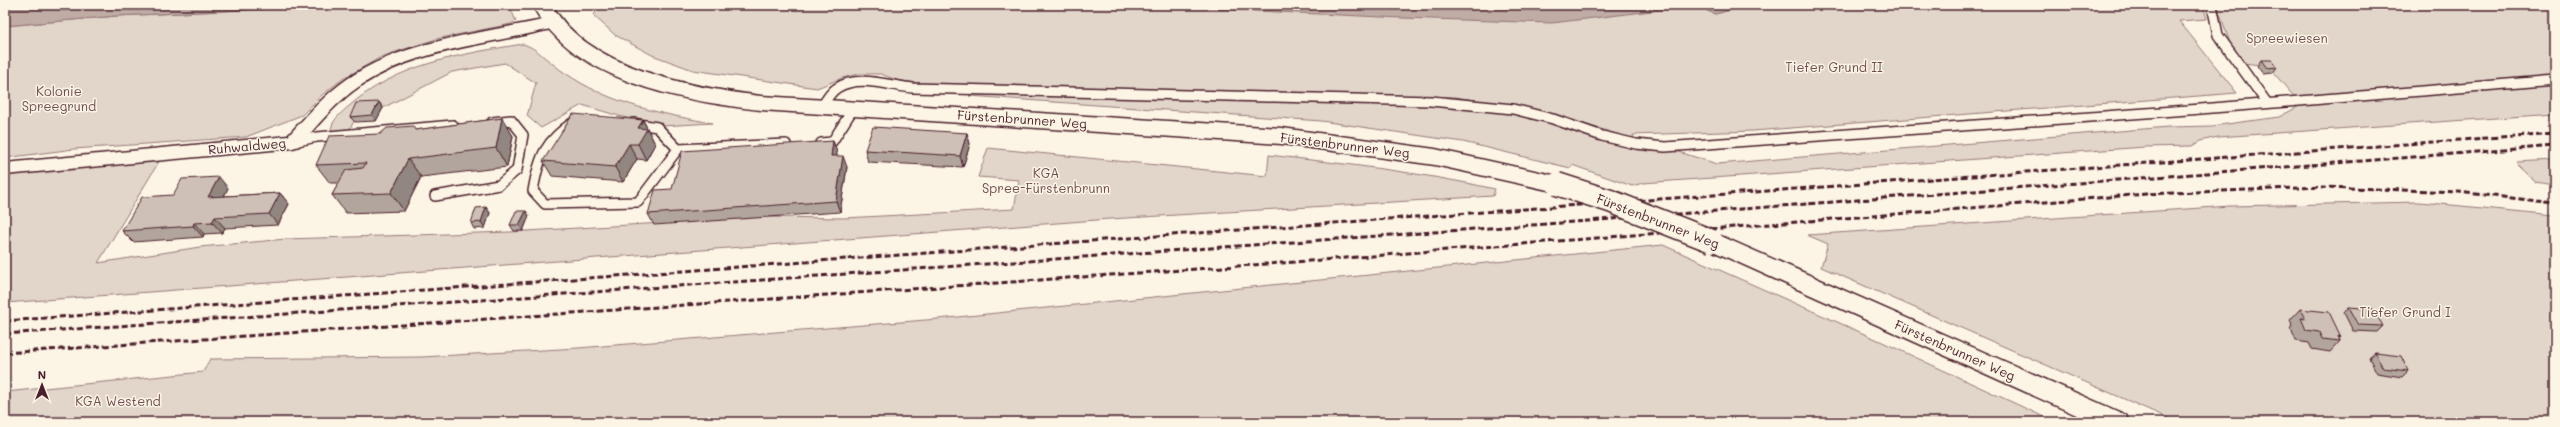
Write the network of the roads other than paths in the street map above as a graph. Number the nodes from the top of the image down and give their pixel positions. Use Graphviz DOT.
graph roads {
  1 [pos="2212,5"];
  2 [pos="547,14"];
  3 [pos="2555,80"];
  4 [pos="2267,103"];
  5 [pos="821,107"];
  6 [pos="853,109"];
  7 [pos="583,115"];
  8 [pos="620,121"];
  9 [pos="485,123"];
  10 [pos="462,125"];
  11 [pos="293,142"];
  12 [pos="809,143"];
  13 [pos="794,144"];
  14 [pos="678,150"];
  15 [pos="5,168"];
  16 [pos="435,196"];
  17 [pos="2117,422"];
  1 -- 4 [label="lane"];
  2 -- 5 [label="main road, Fürstenbrunner Weg"];
  2 -- 11 [label="street, Ruhwaldweg"];
  3 -- 4 [label="lane"];
  4 -- 5 [label="lane"];
  5 -- 6 [label="main road, Fürstenbrunner Weg"];
  6 -- 12 [label="lane"];
  6 -- 17 [label="main road, Fürstenbrunner Weg, bridge"];
  7 -- 14 [label="lane"];
  8 -- 14 [label="lane"];
  9 -- 16 [label="lane"];
  10 -- 11 [label="lane"];
  11 -- 15 [label="street, Ruhwaldweg"];
  13 -- 14 [label="lane"];
}
